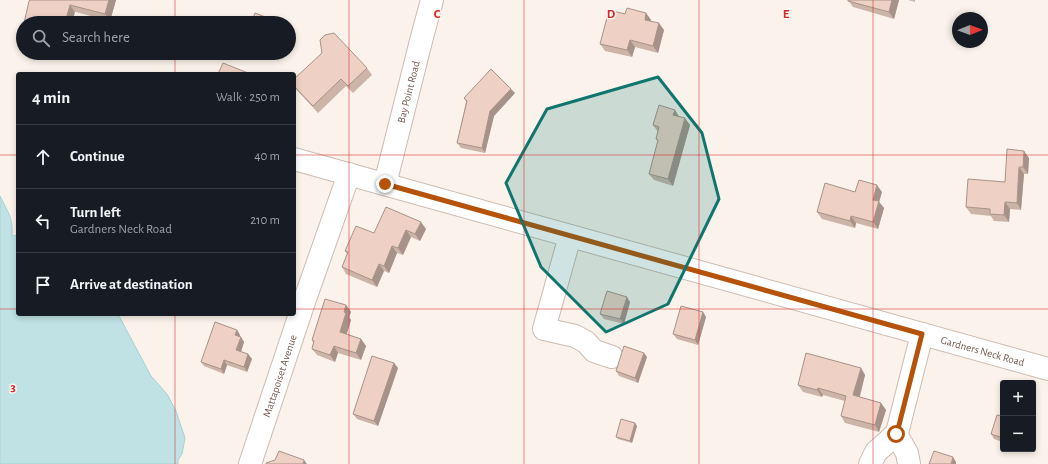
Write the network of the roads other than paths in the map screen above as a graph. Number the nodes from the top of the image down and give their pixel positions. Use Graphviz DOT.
graph roads {
  1 [pos="432,0"];
  2 [pos="296,160"];
  3 [pos="349,174"];
  4 [pos="385,184"];
  5 [pos="570,236"];
  6 [pos="922,334"];
  7 [pos="612,357"];
  8 [pos="1048,369"];
  9 [pos="896,434"];
  10 [pos="250,464"];
  11 [pos="870,464"];
  12 [pos="908,464"];
  1 -- 4 [label="street, Bay Point Road"];
  2 -- 3 [label="street, Gardners Neck Road"];
  3 -- 4 [label="street, Gardners Neck Road"];
  3 -- 10 [label="street, Mattapoiset Avenue"];
  4 -- 5 [label="street, Gardners Neck Road"];
  5 -- 6 [label="street, Gardners Neck Road"];
  5 -- 7 [label="street"];
  6 -- 8 [label="street, Gardners Neck Road"];
  6 -- 9 [label="street"];
  9 -- 11 [label="street"];
  9 -- 12 [label="street"];
}
